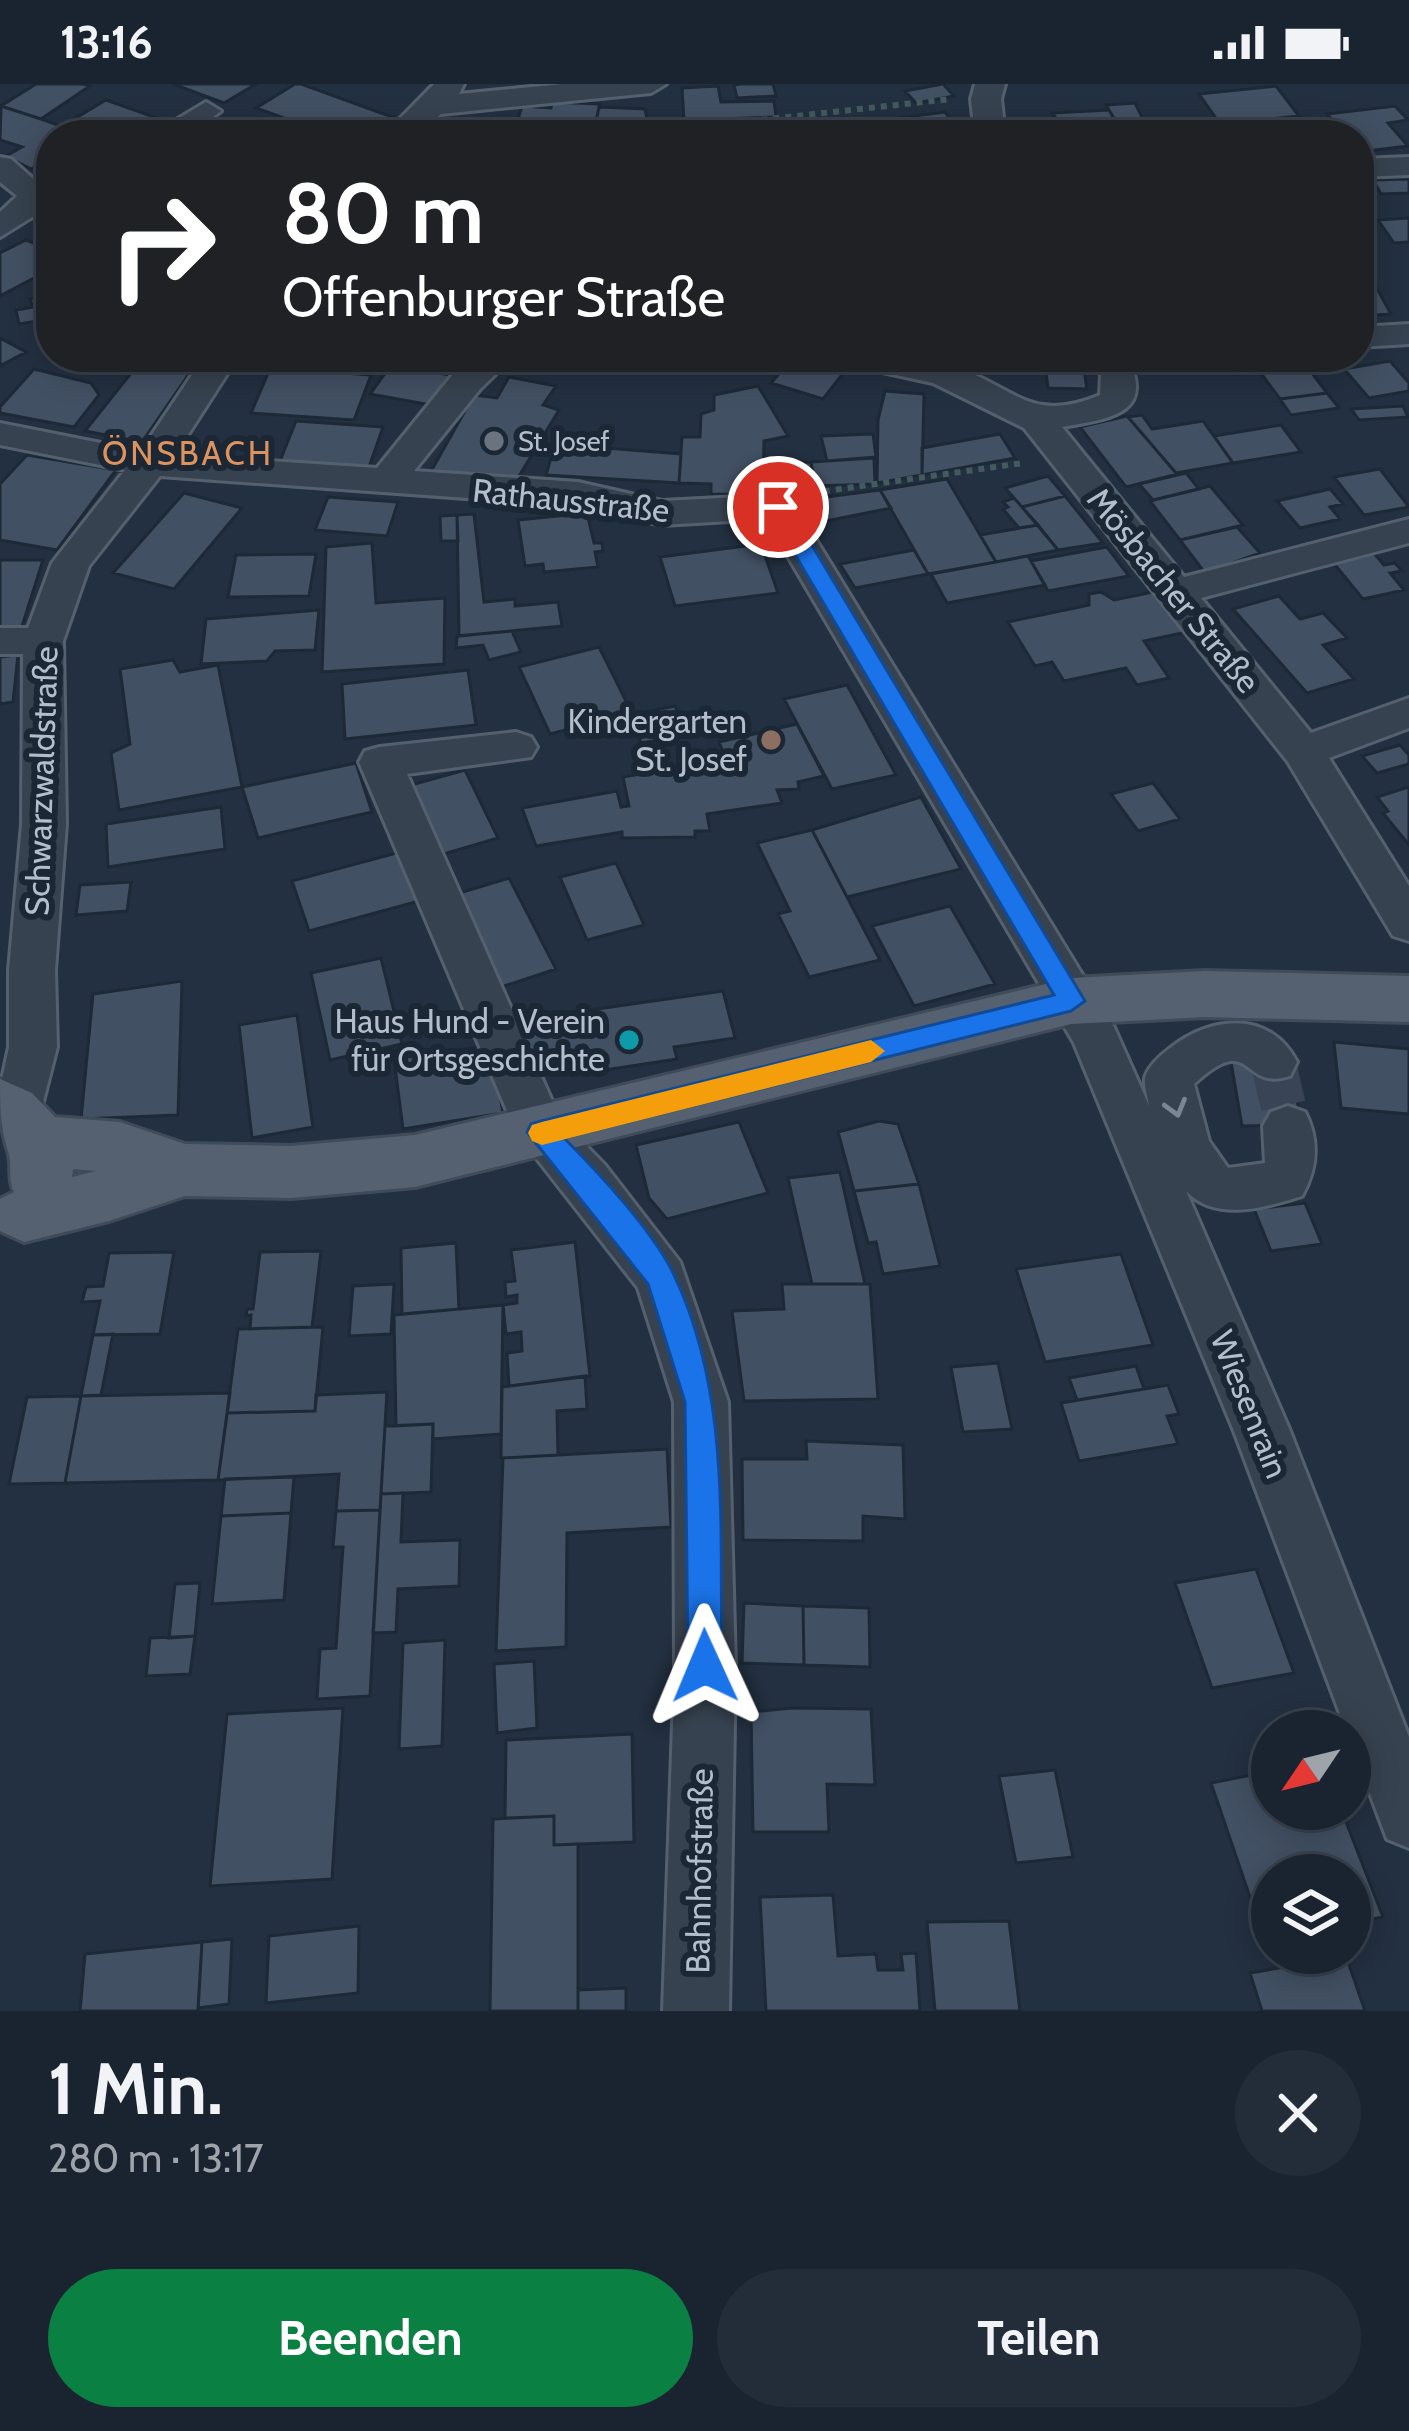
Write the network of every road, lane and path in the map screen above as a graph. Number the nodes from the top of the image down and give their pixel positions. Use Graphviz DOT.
graph roads {
  1 [pos="651,84"];
  2 [pos="990,88"];
  3 [pos="441,95"];
  4 [pos="206,111"];
  5 [pos="191,120"];
  6 [pos="415,120"];
  7 [pos="770,120"];
  8 [pos="990,120"];
  9 [pos="0,166"];
  10 [pos="1409,166"];
  11 [pos="1374,167"];
  12 [pos="36,197"];
  13 [pos="36,210"];
  14 [pos="36,212"];
  15 [pos="0,227"];
  16 [pos="0,240"];
  17 [pos="1409,334"];
  18 [pos="1374,336"];
  19 [pos="214,372"];
  20 [pos="478,372"];
  21 [pos="930,372"];
  22 [pos="1118,372"];
  23 [pos="1037,420"];
  24 [pos="0,434"];
  25 [pos="1064,456"];
  26 [pos="150,464"];
  27 [pos="387,481"];
  28 [pos="778,507"];
  29 [pos="1409,531"];
  30 [pos="1178,591"];
  31 [pos="0,641"];
  32 [pos="43,641"];
  33 [pos="1409,712"];
  34 [pos="516,747"];
  35 [pos="1304,752"];
  36 [pos="1409,924"];
  37 [pos="32,970"];
  38 [pos="1409,999"];
  39 [pos="1071,1001"];
  40 [pos="0,1013"];
  41 [pos="1273,1062"];
  42 [pos="19,1120"];
  43 [pos="1288,1126"];
  44 [pos="541,1132"];
  45 [pos="185,1170"];
  46 [pos="12,1226"];
  47 [pos="1409,1817"];
  48 [pos="696,2011"];
  1 -- 3 [label="street"];
  2 -- 7 [label="path"];
  2 -- 8 [label="street"];
  3 -- 6 [label="street"];
  4 -- 5 [label="street"];
  9 -- 12 [label="street"];
  10 -- 11 [label="street"];
  13 -- 15 [label="street"];
  14 -- 16 [label="street"];
  17 -- 18 [label="street"];
  19 -- 26 [label="street, Schwarzwaldstraße"];
  20 -- 27 [label="street"];
  21 -- 23 [label="street, Mösbacher Straße"];
  22 -- 23 [label="street"];
  23 -- 25 [label="street, Mösbacher Straße"];
  24 -- 26 [label="street, Rathausstraße"];
  25 -- 28 [label="path"];
  25 -- 30 [label="street, Mösbacher Straße"];
  26 -- 27 [label="street, Rathausstraße"];
  26 -- 32 [label="street, Schwarzwaldstraße"];
  27 -- 28 [label="street, Rathausstraße"];
  28 -- 39 [label="street"];
  29 -- 30 [label="street"];
  30 -- 35 [label="street, Mösbacher Straße"];
  31 -- 32 [label="street"];
  32 -- 37 [label="street, Schwarzwaldstraße"];
  33 -- 35 [label="street"];
  34 -- 44 [label="street"];
  35 -- 36 [label="street, Mösbacher Straße"];
  37 -- 40 [label="street"];
  37 -- 42 [label="street, Schwarzwaldstraße"];
  38 -- 39 [label="main road"];
  39 -- 44 [label="main road"];
  39 -- 47 [label="street, Wiesenrain"];
  41 -- 43 [label="street, one-way"];
  42 -- 45 [label="main road"];
  42 -- 46 [label="main road"];
  44 -- 45 [label="main road"];
  44 -- 48 [label="street, Bahnhofstraße"];
  45 -- 46 [label="main road"];
}
